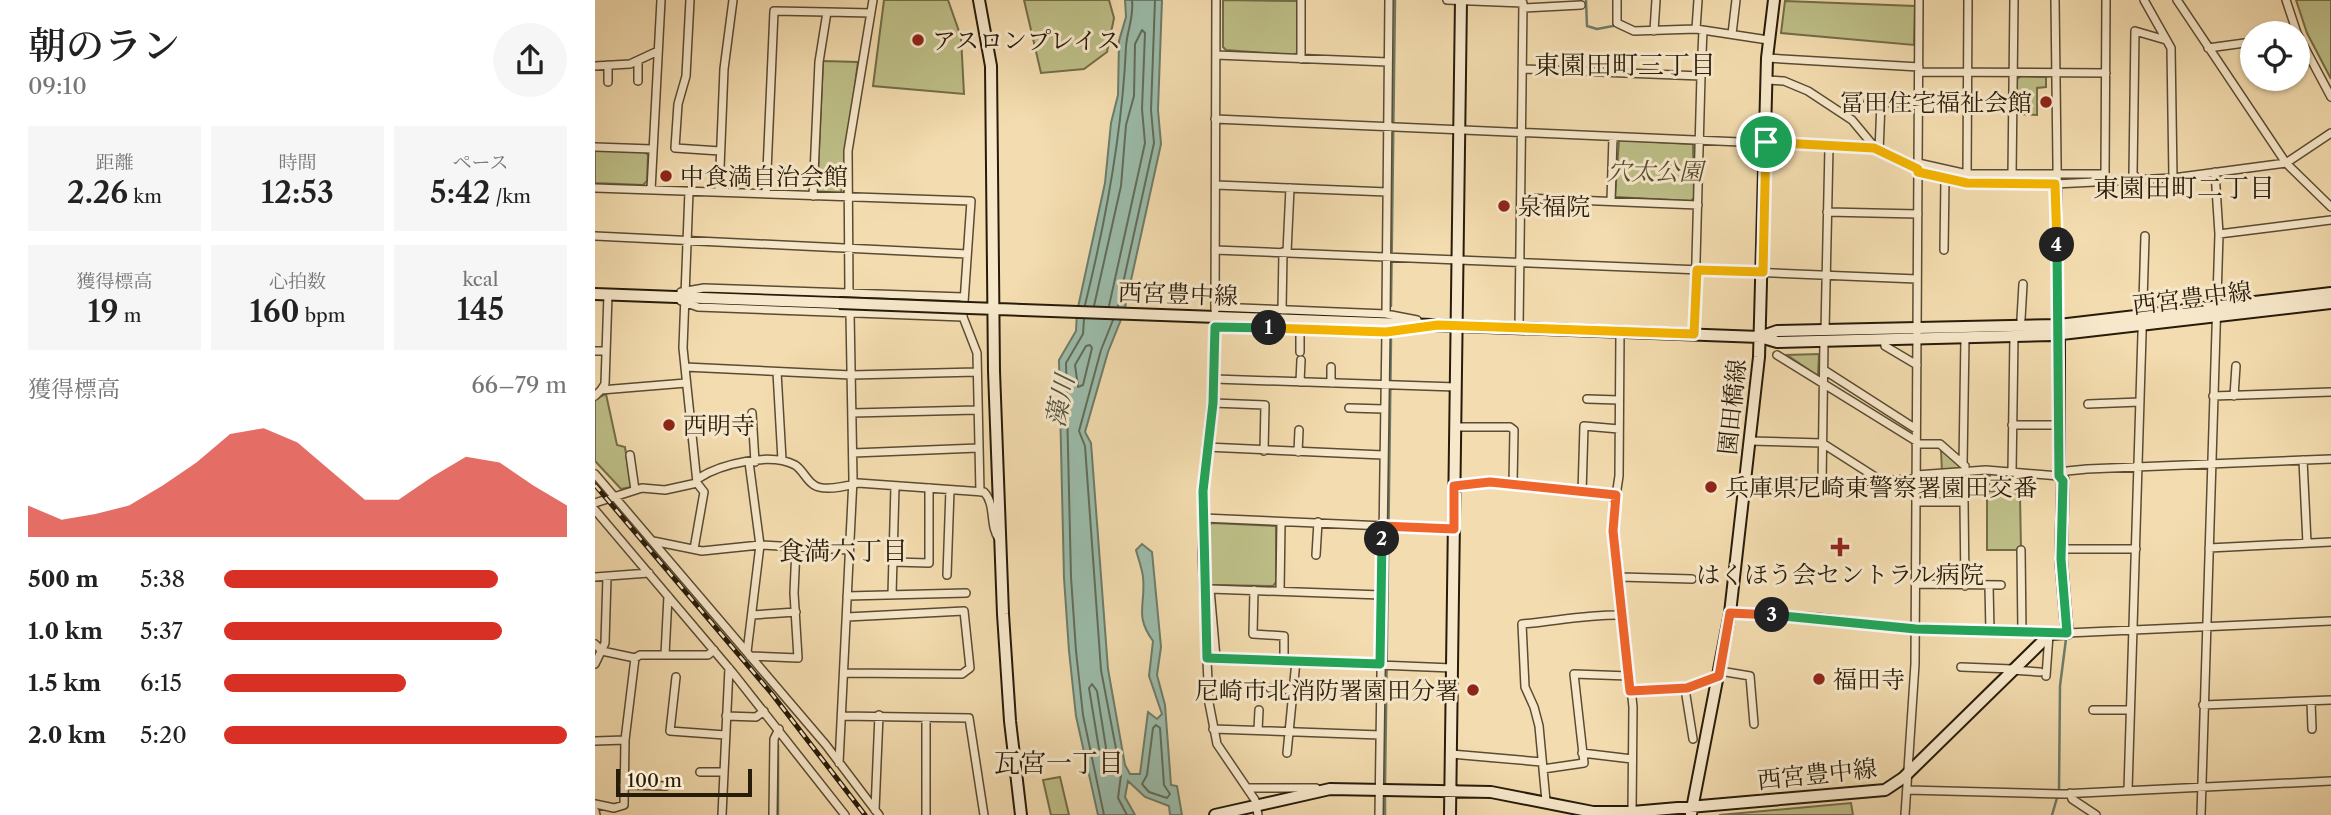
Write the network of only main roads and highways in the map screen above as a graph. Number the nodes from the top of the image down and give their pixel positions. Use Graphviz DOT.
graph roads {
  1 [pos="979,0"];
  2 [pos="1461,0"];
  3 [pos="1774,0"];
  4 [pos="2331,293"];
  5 [pos="595,294"];
  6 [pos="2331,303"];
  7 [pos="999,309"];
  8 [pos="2216,311"];
  9 [pos="1457,326"];
  10 [pos="2059,330"];
  11 [pos="1917,334"];
  12 [pos="1824,336"];
  13 [pos="1760,337"];
  14 [pos="1451,791"];
  15 [pos="1257,811"];
  16 [pos="1583,812"];
  17 [pos="1692,812"];
  18 [pos="1021,815"];
  19 [pos="1215,815"];
  20 [pos="1450,815"];
  1 -- 7 [label="main road"];
  2 -- 9 [label="main road"];
  3 -- 13 [label="main road, 園田橋線"];
  4 -- 8 [label="main road, 西宮豊中線"];
  5 -- 7 [label="main road, 西宮豊中線, bridge"];
  6 -- 8 [label="main road, 西宮豊中線"];
  7 -- 9 [label="main road, 西宮豊中線"];
  7 -- 18 [label="main road"];
  8 -- 10 [label="main road, 西宮豊中線"];
  9 -- 13 [label="main road, 西宮豊中線"];
  9 -- 14 [label="main road"];
  10 -- 11 [label="main road, 西宮豊中線"];
  10 -- 11 [label="main road, 西宮豊中線"];
  10 -- 17 [label="main road, 西宮豊中線"];
  11 -- 12 [label="main road, 西宮豊中線"];
  11 -- 12 [label="main road, 西宮豊中線"];
  12 -- 13 [label="main road, 西宮豊中線"];
  13 -- 17 [label="main road, 園田橋線"];
  14 -- 15 [label="main road, 西宮豊中線"];
  14 -- 16 [label="main road, 西宮豊中線"];
  14 -- 20 [label="main road"];
  15 -- 19 [label="main road, 西宮豊中線"];
  16 -- 17 [label="main road, 西宮豊中線"];
}
